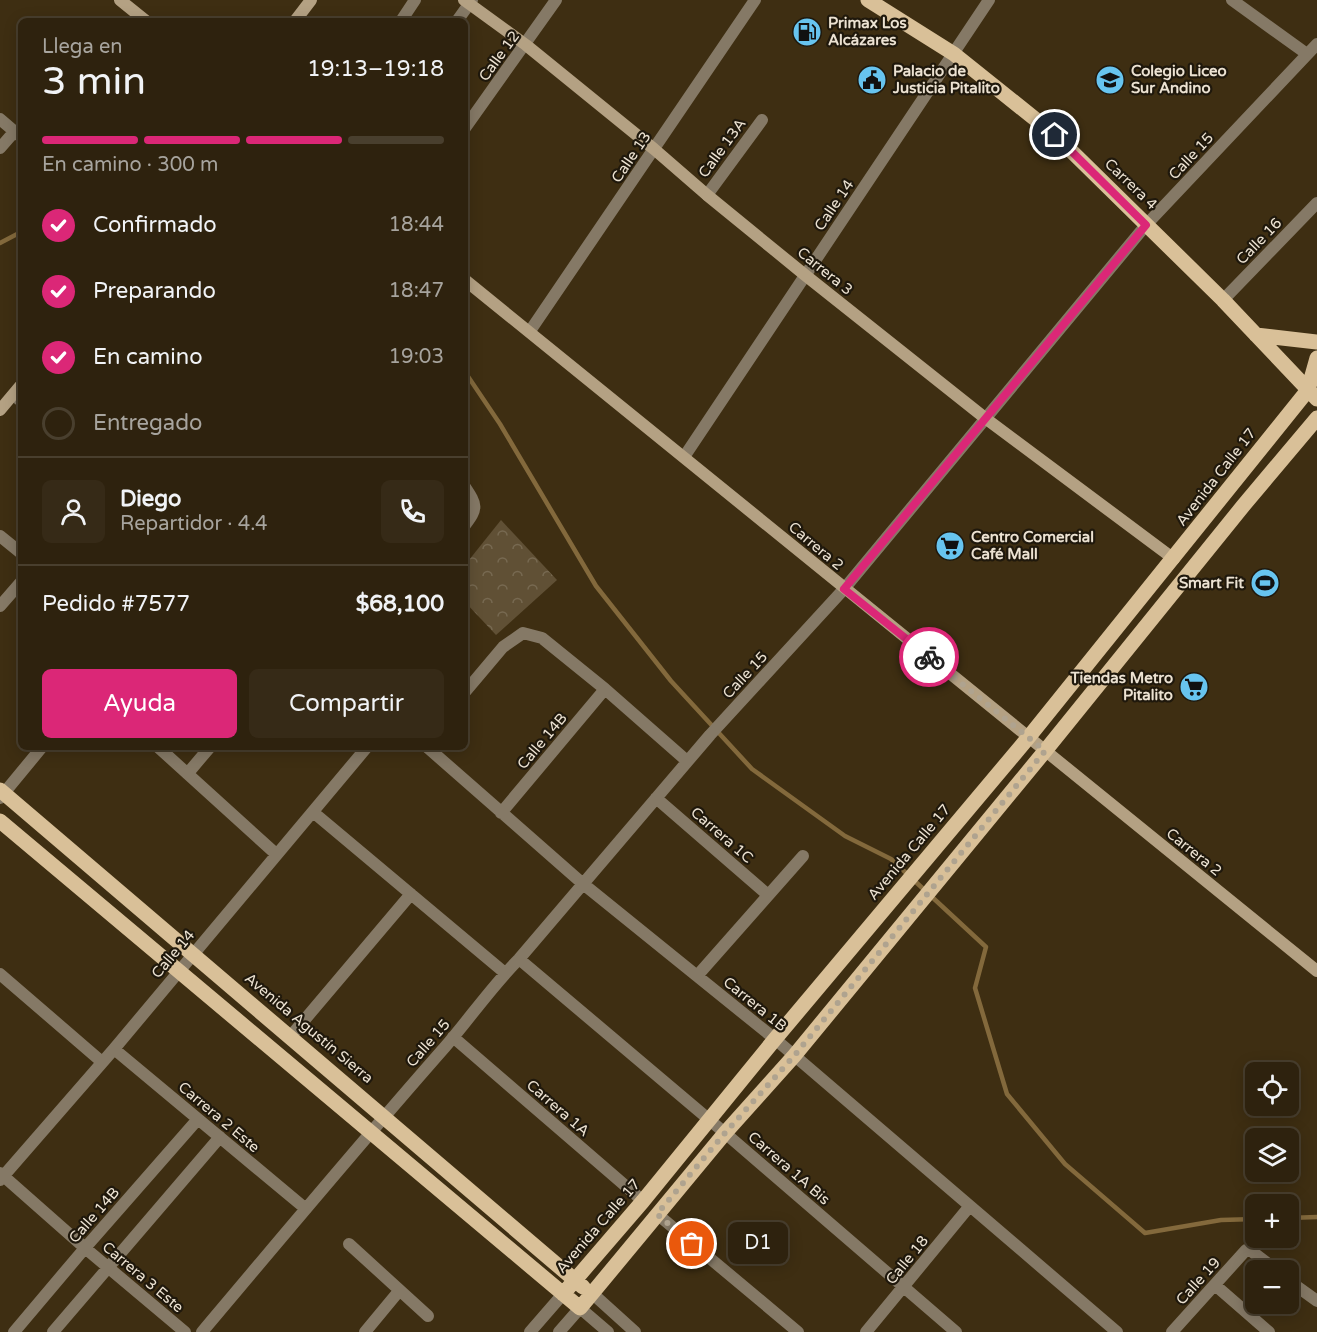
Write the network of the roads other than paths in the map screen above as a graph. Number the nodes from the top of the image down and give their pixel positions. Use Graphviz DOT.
graph roads {
  1 [pos="120,0"];
  2 [pos="310,0"];
  3 [pos="415,0"];
  4 [pos="556,0"];
  5 [pos="755,0"];
  6 [pos="868,0"];
  7 [pos="989,0"];
  8 [pos="1232,0"];
  9 [pos="468,2"];
  10 [pos="142,18"];
  11 [pos="297,18"];
  12 [pos="403,18"];
  13 [pos="459,18"];
  14 [pos="1317,44"];
  15 [pos="526,45"];
  16 [pos="954,54"];
  17 [pos="1307,54"];
  18 [pos="0,119"];
  19 [pos="762,120"];
  20 [pos="468,124"];
  21 [pos="17,134"];
  22 [pos="0,148"];
  23 [pos="654,149"];
  24 [pos="706,195"];
  25 [pos="1317,203"];
  26 [pos="1146,225"];
  27 [pos="805,275"];
  28 [pos="468,282"];
  29 [pos="1223,300"];
  30 [pos="531,331"];
  31 [pos="1256,334"];
  32 [pos="1317,342"];
  33 [pos="1317,358"];
  34 [pos="18,394"];
  35 [pos="1312,394"];
  36 [pos="0,410"];
  37 [pos="985,418"];
  38 [pos="1317,418"];
  39 [pos="684,457"];
  40 [pos="468,492"];
  41 [pos="468,521"];
  42 [pos="0,536"];
  43 [pos="18,551"];
  44 [pos="1174,559"];
  45 [pos="18,585"];
  46 [pos="844,589"];
  47 [pos="0,606"];
  48 [pos="468,688"];
  49 [pos="605,689"];
  50 [pos="1028,738"];
  51 [pos="39,750"];
  52 [pos="161,750"];
  53 [pos="207,750"];
  54 [pos="365,750"];
  55 [pos="430,750"];
  56 [pos="1045,751"];
  57 [pos="687,761"];
  58 [pos="188,773"];
  59 [pos="1,794"];
  60 [pos="656,798"];
  61 [pos="313,812"];
  62 [pos="501,813"];
  63 [pos="0,821"];
  64 [pos="276,854"];
  65 [pos="803,856"];
  66 [pos="582,884"];
  67 [pos="411,894"];
  68 [pos="768,895"];
  69 [pos="193,953"];
  70 [pos="519,959"];
  71 [pos="1317,971"];
  72 [pos="178,972"];
  73 [pos="0,974"];
  74 [pos="505,974"];
  75 [pos="697,976"];
  76 [pos="291,1037"];
  77 [pos="453,1037"];
  78 [pos="775,1039"];
  79 [pos="114,1049"];
  80 [pos="794,1056"];
  81 [pos="102,1062"];
  82 [pos="384,1116"];
  83 [pos="198,1119"];
  84 [pos="710,1121"];
  85 [pos="370,1131"];
  86 [pos="725,1133"];
  87 [pos="220,1137"];
  88 [pos="1,1176"];
  89 [pos="643,1201"];
  90 [pos="969,1207"];
  91 [pos="306,1209"];
  92 [pos="657,1214"];
  93 [pos="349,1244"];
  94 [pos="85,1248"];
  95 [pos="1263,1260"];
  96 [pos="108,1267"];
  97 [pos="575,1281"];
  98 [pos="1215,1284"];
  99 [pos="904,1288"];
  100 [pos="1299,1288"];
  101 [pos="399,1291"];
  102 [pos="563,1294"];
  103 [pos="593,1294"];
  104 [pos="1317,1301"];
  105 [pos="580,1308"];
  106 [pos="429,1316"];
  107 [pos="14,1332"];
  108 [pos="52,1332"];
  109 [pos="185,1332"];
  110 [pos="202,1332"];
  111 [pos="365,1332"];
  112 [pos="530,1332"];
  113 [pos="559,1332"];
  114 [pos="608,1332"];
  115 [pos="635,1332"];
  116 [pos="798,1332"];
  117 [pos="866,1332"];
  118 [pos="956,1332"];
  119 [pos="1117,1332"];
  120 [pos="1172,1332"];
  121 [pos="1269,1332"];
  1 -- 10 [label="main road"];
  2 -- 11 [label="main road"];
  3 -- 12 [label="street"];
  4 -- 15 [label="street, Calle 12"];
  5 -- 23 [label="street, Calle 13"];
  6 -- 16 [label="main road, Carrera 4"];
  7 -- 16 [label="street, Calle 14"];
  8 -- 17 [label="street"];
  9 -- 13 [label="street"];
  9 -- 15 [label="main road, Carrera 3"];
  14 -- 17 [label="street, Calle 15"];
  15 -- 20 [label="street, Calle 12"];
  15 -- 23 [label="main road, Carrera 3"];
  16 -- 26 [label="main road, Carrera 4"];
  16 -- 27 [label="street, Calle 14"];
  17 -- 26 [label="street, Calle 15"];
  18 -- 21 [label="street"];
  19 -- 24 [label="street, Calle 13A"];
  21 -- 22 [label="street"];
  23 -- 24 [label="main road, Carrera 3"];
  23 -- 30 [label="street, Calle 13"];
  24 -- 27 [label="main road, Carrera 3"];
  25 -- 29 [label="street, Calle 16"];
  26 -- 29 [label="main road, Carrera 4"];
  26 -- 37 [label="street, Calle 15"];
  27 -- 37 [label="main road, Carrera 3"];
  27 -- 39 [label="street, Calle 14"];
  28 -- 30 [label="main road, Carrera 2"];
  29 -- 31 [label="main road, Carrera 4"];
  30 -- 39 [label="main road, Carrera 2"];
  31 -- 32 [label="main road"];
  31 -- 35 [label="main road, Carrera 4"];
  33 -- 35 [label="main road"];
  34 -- 36 [label="main road"];
  35 -- 44 [label="main road, Avenida Calle 17"];
  37 -- 44 [label="main road, Carrera 3"];
  37 -- 46 [label="street, Calle 15"];
  38 -- 56 [label="main road"];
  39 -- 46 [label="main road, Carrera 2"];
  40 -- 41 [label="street"];
  42 -- 43 [label="street"];
  44 -- 50 [label="main road, Avenida Calle 17"];
  45 -- 47 [label="street"];
  46 -- 50 [label="main road, Carrera 2"];
  46 -- 57 [label="street, Calle 15"];
  48 -- 49 [label="street"];
  49 -- 57 [label="street"];
  49 -- 62 [label="street, Calle 14B"];
  50 -- 56 [label="main road, Carrera 2"];
  50 -- 78 [label="main road, Avenida Calle 17"];
  51 -- 59 [label="street"];
  52 -- 58 [label="street"];
  53 -- 58 [label="street"];
  54 -- 61 [label="street, Calle 14"];
  55 -- 62 [label="street, Carrera 1B"];
  56 -- 71 [label="main road, Carrera 2"];
  56 -- 80 [label="main road"];
  57 -- 60 [label="street, Calle 15"];
  58 -- 64 [label="street"];
  59 -- 69 [label="main road, Avenida Agustín Sierra"];
  60 -- 66 [label="street, Calle 15"];
  60 -- 68 [label="street, Carrera 1C"];
  61 -- 64 [label="street, Calle 14"];
  61 -- 67 [label="street"];
  62 -- 66 [label="street, Carrera 1B"];
  63 -- 72 [label="main road"];
  64 -- 69 [label="street, Calle 14"];
  65 -- 68 [label="street"];
  66 -- 70 [label="street, Calle 15"];
  66 -- 75 [label="street, Carrera 1B"];
  67 -- 74 [label="street"];
  67 -- 76 [label="street"];
  68 -- 75 [label="street"];
  69 -- 72 [label="street, Calle 14"];
  69 -- 76 [label="main road, Avenida Agustín Sierra"];
  70 -- 74 [label="street, Calle 15"];
  70 -- 84 [label="street, Carrera 1A Bis"];
  72 -- 79 [label="street, Calle 14"];
  72 -- 85 [label="main road"];
  73 -- 81 [label="street"];
  74 -- 77 [label="street, Calle 15"];
  75 -- 78 [label="street, Carrera 1B"];
  76 -- 82 [label="main road, Avenida Agustín Sierra"];
  77 -- 82 [label="street, Calle 15"];
  77 -- 89 [label="street, Carrera 1A"];
  78 -- 80 [label="street, Carrera 1B"];
  78 -- 84 [label="main road, Avenida Calle 17"];
  79 -- 81 [label="street, Calle 14"];
  79 -- 83 [label="street, Carrera 2 Este"];
  80 -- 86 [label="main road"];
  80 -- 90 [label="street, Carrera 1B"];
  81 -- 88 [label="street, Calle 14"];
  82 -- 85 [label="street, Calle 15"];
  82 -- 97 [label="main road, Avenida Agustín Sierra"];
  83 -- 87 [label="street, Carrera 2 Este"];
  83 -- 94 [label="street, Calle 14B"];
  84 -- 86 [label="street, Carrera 1A Bis"];
  84 -- 89 [label="main road, Avenida Calle 17"];
  85 -- 91 [label="street, Calle 15"];
  85 -- 102 [label="main road"];
  86 -- 92 [label="main road"];
  86 -- 99 [label="street, Carrera 1A Bis"];
  87 -- 91 [label="street, Carrera 2 Este"];
  87 -- 96 [label="street"];
  88 -- 94 [label="street, Carrera 3 Este"];
  89 -- 97 [label="main road, Avenida Calle 17"];
  90 -- 99 [label="street, Calle 18"];
  90 -- 119 [label="street, Carrera 1B"];
  91 -- 110 [label="street, Calle 15"];
  92 -- 103 [label="main road"];
  92 -- 116 [label="street"];
  93 -- 101 [label="street"];
  94 -- 96 [label="street, Carrera 3 Este"];
  94 -- 107 [label="street, Calle 14B"];
  95 -- 98 [label="street, Calle 19"];
  96 -- 108 [label="street"];
  96 -- 109 [label="street, Carrera 3 Este"];
  97 -- 102 [label="main road, Avenida Calle 17"];
  97 -- 103 [label="main road, Avenida Agustín Sierra"];
  98 -- 120 [label="street, Calle 19"];
  98 -- 121 [label="street"];
  99 -- 117 [label="street, Calle 18"];
  99 -- 118 [label="street, Carrera 1A Bis"];
  100 -- 104 [label="street"];
  101 -- 106 [label="street"];
  101 -- 111 [label="street"];
  102 -- 105 [label="main road"];
  102 -- 112 [label="street, Avenida Calle 17"];
  103 -- 105 [label="main road"];
  103 -- 115 [label="street"];
  105 -- 113 [label="street"];
  105 -- 114 [label="street"];
}
